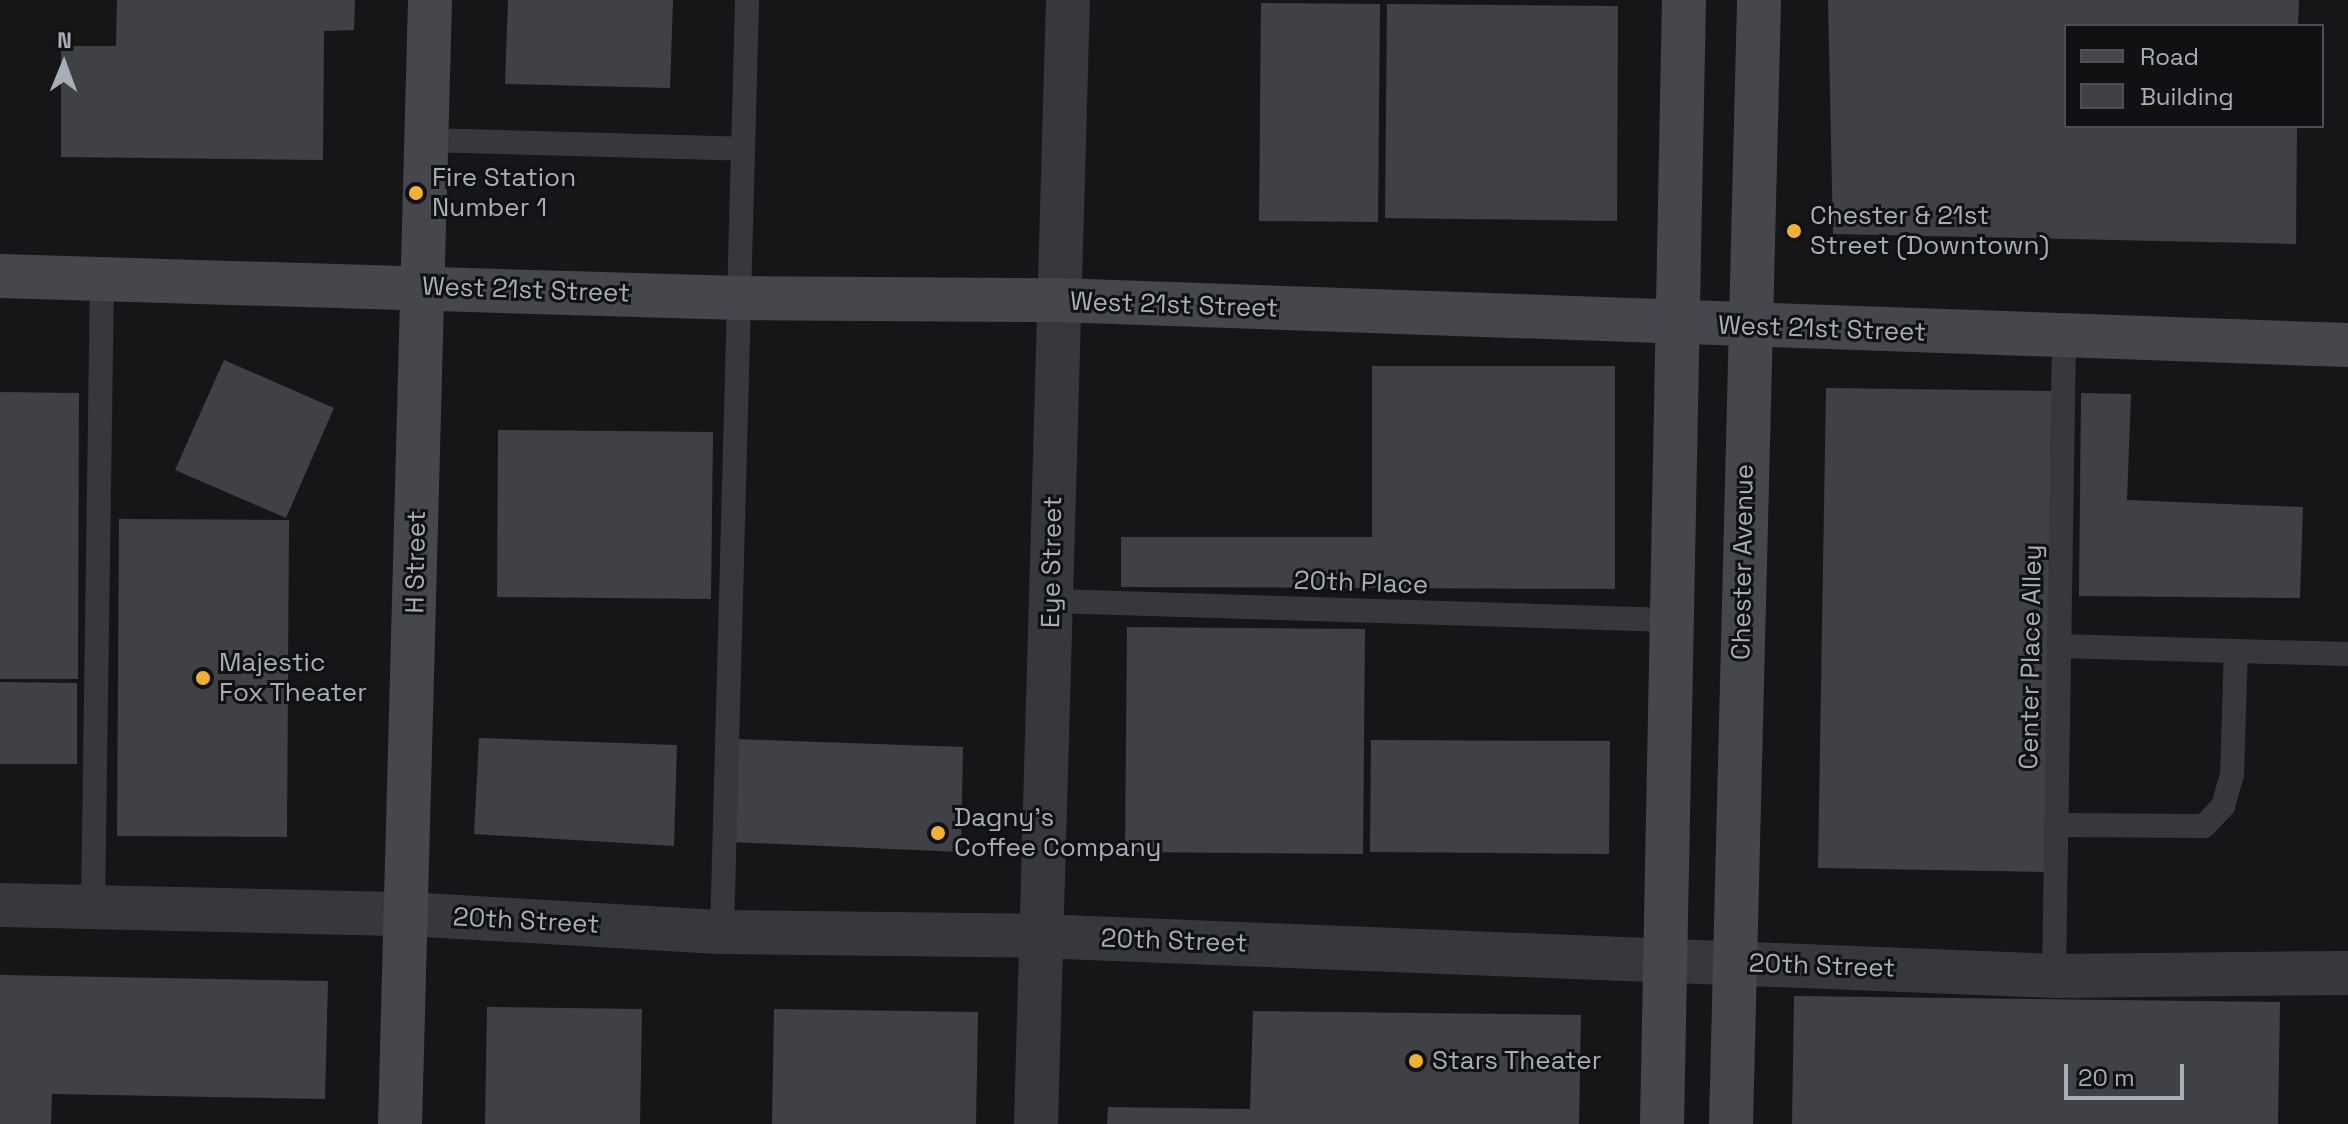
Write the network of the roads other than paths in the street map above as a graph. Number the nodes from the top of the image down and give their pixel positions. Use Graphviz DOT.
graph roads {
  1 [pos="430,0"];
  2 [pos="747,0"];
  3 [pos="1068,0"];
  4 [pos="1684,0"];
  5 [pos="1759,0"];
  6 [pos="427,140"];
  7 [pos="743,149"];
  8 [pos="0,276"];
  9 [pos="102,278"];
  10 [pos="423,285"];
  11 [pos="739,298"];
  12 [pos="1057,300"];
  13 [pos="1678,323"];
  14 [pos="1748,325"];
  15 [pos="2064,339"];
  16 [pos="2348,345"];
  17 [pos="1052,601"];
  18 [pos="1669,620"];
  19 [pos="2059,646"];
  20 [pos="2236,651"];
  21 [pos="2348,654"];
  22 [pos="2056,825"];
  23 [pos="0,905"];
  24 [pos="93,907"];
  25 [pos="407,914"];
  26 [pos="722,932"];
  27 [pos="1038,936"];
  28 [pos="1664,960"];
  29 [pos="1735,963"];
  30 [pos="2348,973"];
  31 [pos="2054,976"];
  32 [pos="400,1124"];
  33 [pos="1036,1124"];
  34 [pos="1662,1124"];
  35 [pos="1731,1124"];
  1 -- 6 [label="street, H Street"];
  2 -- 7 [label="lane"];
  3 -- 12 [label="street, Eye Street"];
  4 -- 13 [label="street"];
  5 -- 14 [label="street, Chester Avenue"];
  6 -- 7 [label="lane"];
  6 -- 10 [label="street, H Street"];
  7 -- 11 [label="lane"];
  8 -- 9 [label="street, West 21st Street"];
  9 -- 10 [label="street, West 21st Street"];
  9 -- 24 [label="lane"];
  10 -- 11 [label="street, West 21st Street"];
  10 -- 25 [label="street, H Street"];
  11 -- 12 [label="street, West 21st Street"];
  11 -- 26 [label="lane"];
  12 -- 13 [label="street, West 21st Street"];
  12 -- 17 [label="street, Eye Street"];
  13 -- 14 [label="street, West 21st Street"];
  13 -- 18 [label="street"];
  14 -- 15 [label="street, West 21st Street"];
  14 -- 29 [label="street, Chester Avenue"];
  15 -- 16 [label="street, West 21st Street"];
  15 -- 19 [label="lane, Center Place Alley"];
  17 -- 18 [label="lane, 20th Place"];
  17 -- 27 [label="street, Eye Street"];
  18 -- 28 [label="street"];
  19 -- 20 [label="lane"];
  19 -- 22 [label="lane, Center Place Alley"];
  20 -- 21 [label="lane"];
  20 -- 22 [label="lane"];
  22 -- 31 [label="lane, Center Place Alley"];
  23 -- 24 [label="street, 20th Street"];
  24 -- 25 [label="street, 20th Street"];
  25 -- 26 [label="street, 20th Street"];
  25 -- 32 [label="street, H Street"];
  26 -- 27 [label="street, 20th Street"];
  27 -- 28 [label="street, 20th Street"];
  27 -- 33 [label="street, Eye Street"];
  28 -- 29 [label="street, 20th Street"];
  28 -- 34 [label="street"];
  29 -- 31 [label="street, 20th Street"];
  29 -- 35 [label="street, Chester Avenue"];
  30 -- 31 [label="street, 20th Street"];
}
